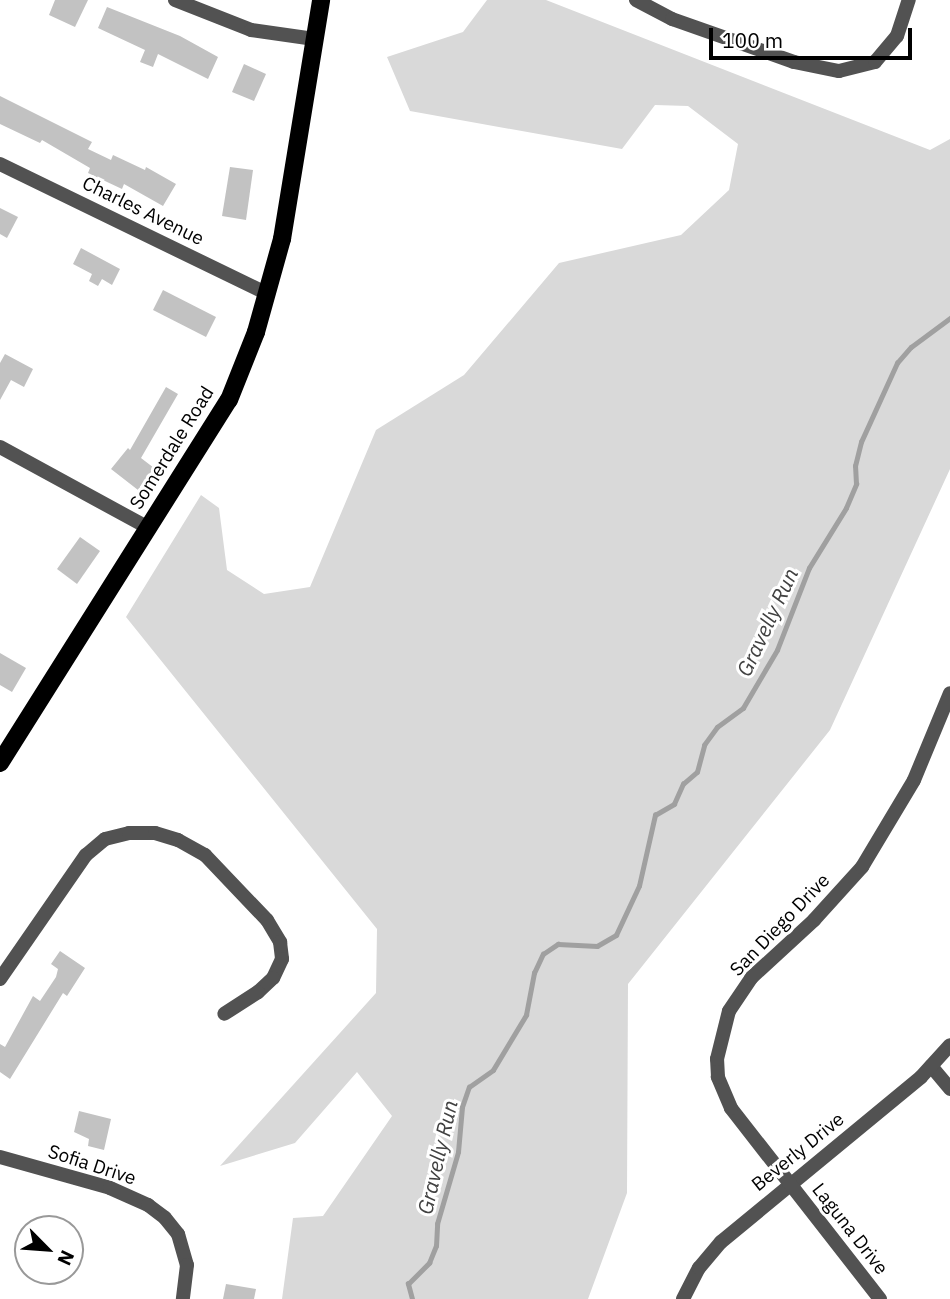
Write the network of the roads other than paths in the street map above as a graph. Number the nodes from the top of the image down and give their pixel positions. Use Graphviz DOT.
graph roads {
  1 [pos="175,0"];
  2 [pos="321,0"];
  3 [pos="636,0"];
  4 [pos="909,0"];
  5 [pos="314,39"];
  6 [pos="0,164"];
  7 [pos="268,294"];
  8 [pos="0,447"];
  9 [pos="147,527"];
  10 [pos="950,692"];
  11 [pos="0,762"];
  12 [pos="0,979"];
  13 [pos="223,1014"];
  14 [pos="950,1045"];
  15 [pos="931,1066"];
  16 [pos="950,1089"];
  17 [pos="0,1157"];
  18 [pos="789,1183"];
  19 [pos="183,1299"];
  20 [pos="683,1299"];
  21 [pos="880,1299"];
  1 -- 5 [label="street"];
  2 -- 5 [label="main road, Somerdale Road"];
  3 -- 4 [label="street"];
  5 -- 7 [label="main road, Somerdale Road"];
  6 -- 7 [label="street, Charles Avenue"];
  7 -- 9 [label="main road, Somerdale Road"];
  8 -- 9 [label="street"];
  9 -- 11 [label="main road, Somerdale Road"];
  10 -- 18 [label="street, San Diego Drive"];
  12 -- 13 [label="street"];
  14 -- 15 [label="street, Beverly Drive"];
  15 -- 16 [label="street"];
  15 -- 18 [label="street, Beverly Drive"];
  17 -- 19 [label="street, Sofia Drive"];
  18 -- 20 [label="street, Beverly Drive"];
  18 -- 21 [label="street, Laguna Drive"];
}
